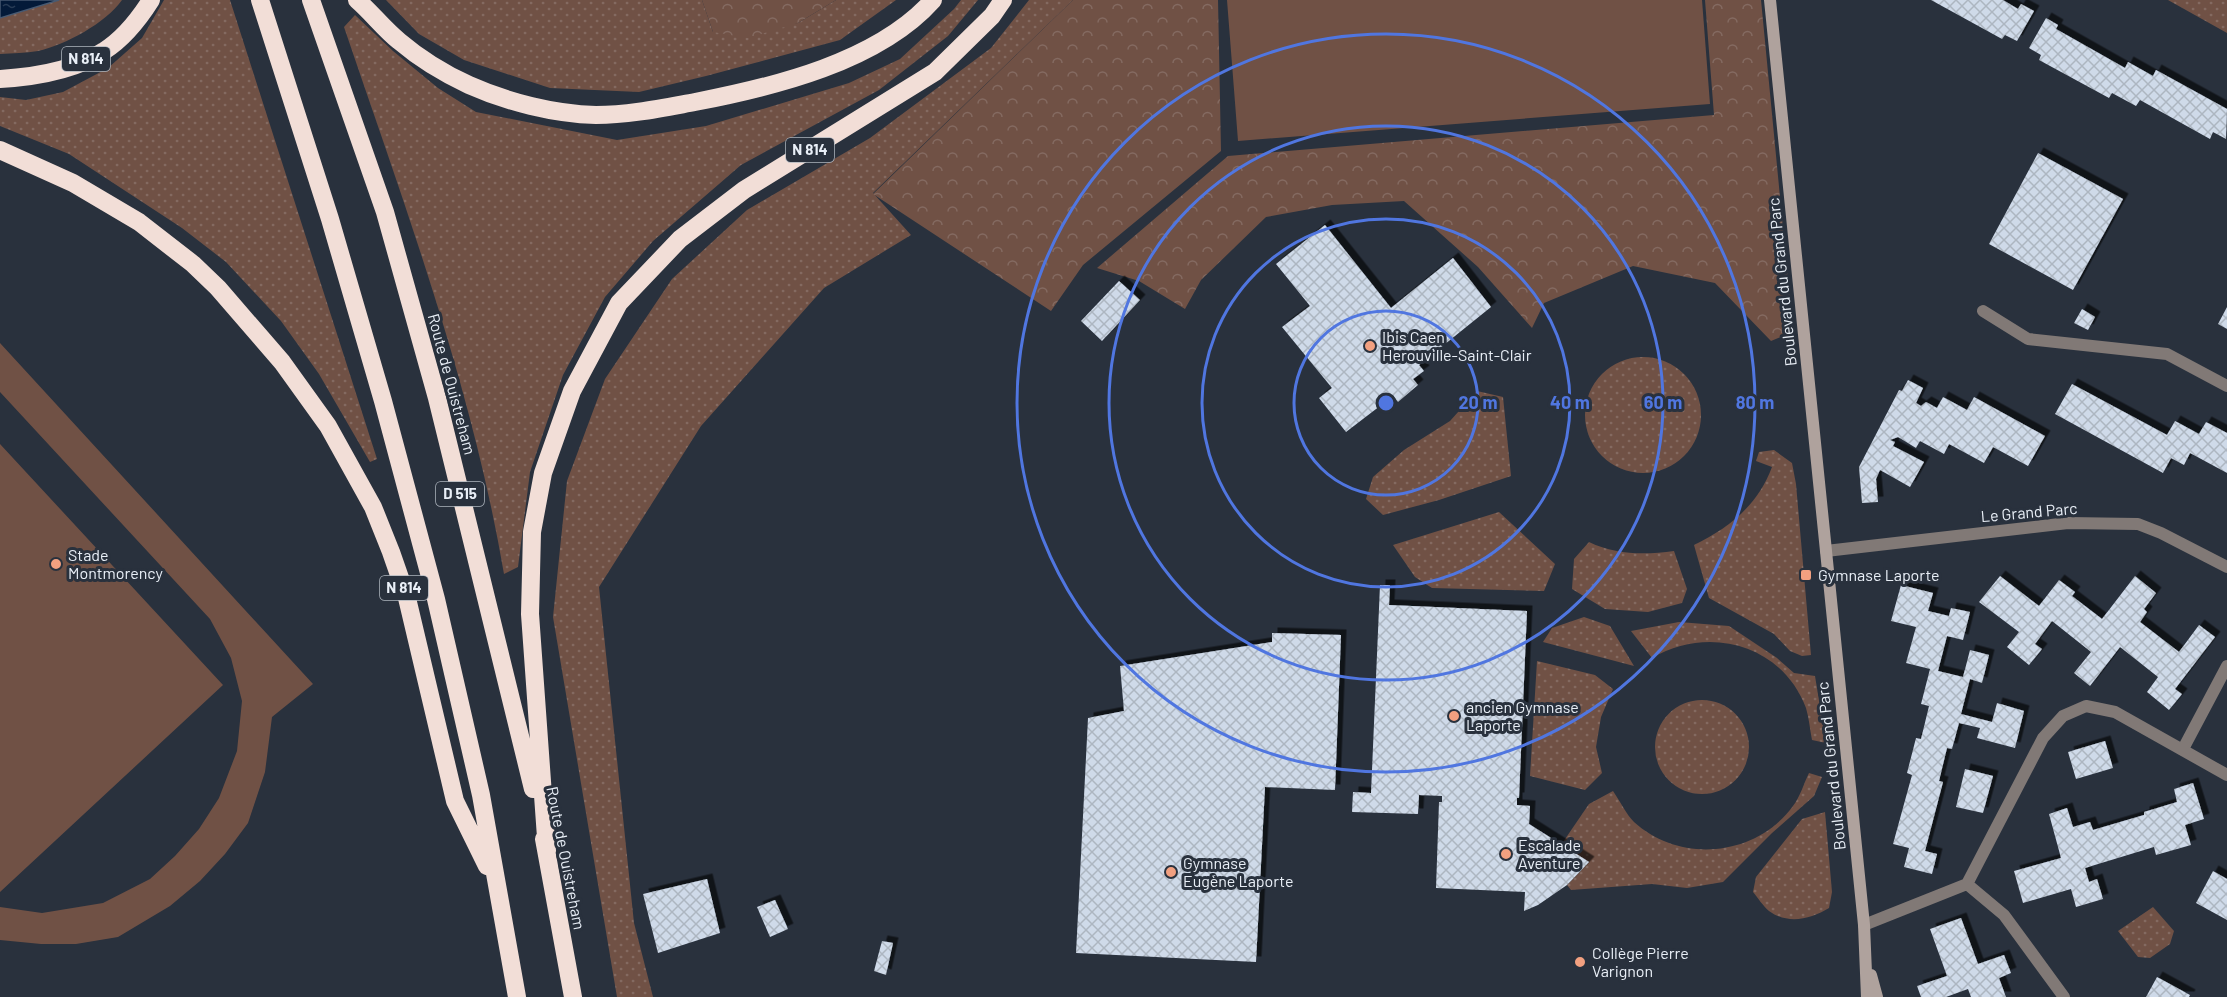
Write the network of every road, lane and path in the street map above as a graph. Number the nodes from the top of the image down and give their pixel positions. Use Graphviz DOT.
graph roads {
  1 [pos="152,0"];
  2 [pos="260,0"];
  3 [pos="311,0"];
  4 [pos="357,0"];
  5 [pos="933,0"];
  6 [pos="1003,0"];
  7 [pos="1770,0"];
  8 [pos="0,79"];
  9 [pos="0,150"];
  10 [pos="1983,312"];
  11 [pos="2227,386"];
  12 [pos="1826,551"];
  13 [pos="2227,567"];
  14 [pos="2227,666"];
  15 [pos="2183,749"];
  16 [pos="2227,775"];
  17 [pos="547,851"];
  18 [pos="1967,884"];
  19 [pos="497,886"];
  20 [pos="1864,925"];
  21 [pos="1866,955"];
  22 [pos="517,997"];
  23 [pos="573,997"];
  24 [pos="1867,997"];
  25 [pos="1876,997"];
  26 [pos="2064,997"];
  1 -- 8 [label="highway, N 814"];
  2 -- 19 [label="highway, D 515"];
  3 -- 17 [label="highway, Route de Ouistreham / D 515"];
  4 -- 5 [label="highway"];
  6 -- 17 [label="highway, N 814"];
  7 -- 12 [label="street, Boulevard du Grand Parc"];
  9 -- 19 [label="highway, N 814"];
  10 -- 11 [label="street"];
  12 -- 13 [label="street, Le Grand Parc"];
  12 -- 20 [label="street, Boulevard du Grand Parc"];
  14 -- 15 [label="street"];
  15 -- 16 [label="street"];
  15 -- 18 [label="street"];
  17 -- 23 [label="highway, Route de Ouistreham / D 515"];
  18 -- 20 [label="street"];
  18 -- 26 [label="street"];
  19 -- 22 [label="highway, D 515"];
  20 -- 21 [label="street, Boulevard du Grand Parc"];
  21 -- 24 [label="street, Boulevard du Grand Parc"];
  21 -- 25 [label="street, Boulevard du Grand Parc"];
}
